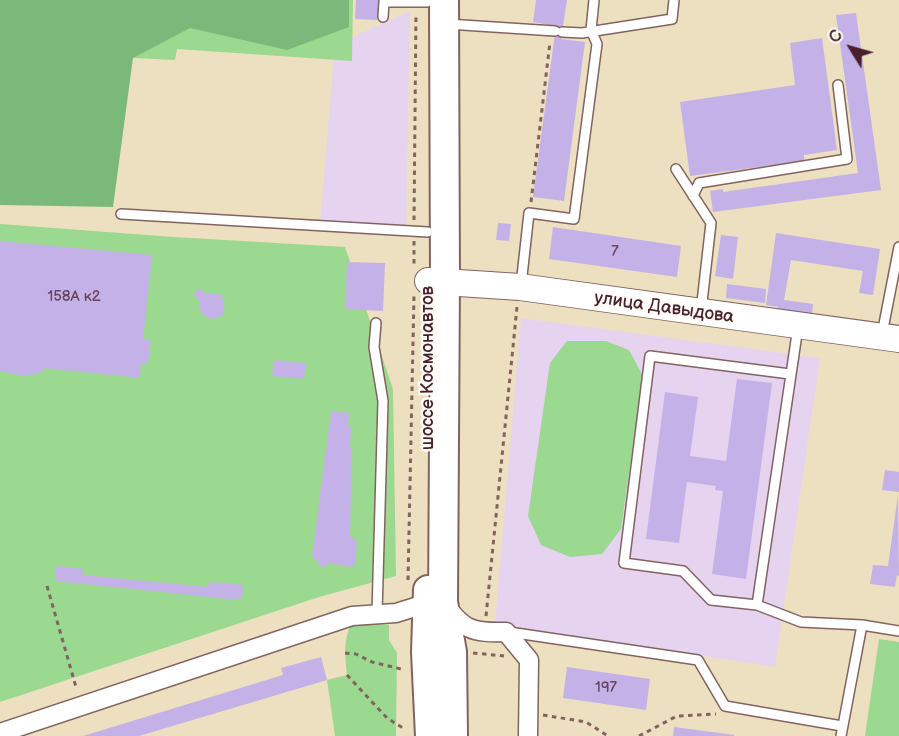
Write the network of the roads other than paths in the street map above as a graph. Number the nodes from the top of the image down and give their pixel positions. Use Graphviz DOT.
graph roads {
  1 [pos="594,0"];
  2 [pos="674,0"];
  3 [pos="432,6"];
  4 [pos="383,17"];
  5 [pos="591,30"];
  6 [pos="838,85"];
  7 [pos="676,169"];
  8 [pos="693,196"];
  9 [pos="121,214"];
  10 [pos="421,232"];
  11 [pos="899,247"];
  12 [pos="426,282"];
  13 [pos="519,297"];
  14 [pos="701,313"];
  15 [pos="376,323"];
  16 [pos="798,327"];
  17 [pos="890,338"];
  18 [pos="790,374"];
  19 [pos="426,597"];
  20 [pos="757,605"];
  21 [pos="377,613"];
  22 [pos="862,625"];
  23 [pos="899,631"];
  24 [pos="506,632"];
  25 [pos="843,726"];
  26 [pos="0,733"];
  27 [pos="430,736"];
  28 [pos="453,736"];
  29 [pos="528,736"];
  30 [pos="841,736"];
  1 -- 5 [label="lane"];
  2 -- 5 [label="lane"];
  3 -- 4 [label="lane"];
  3 -- 5 [label="lane"];
  3 -- 10 [label="main road, шоссе Космонавтов"];
  3 -- 12 [label="main road, шоссе Космонавтов"];
  5 -- 13 [label="lane"];
  6 -- 8 [label="lane"];
  7 -- 8 [label="lane"];
  8 -- 14 [label="lane"];
  9 -- 10 [label="lane"];
  10 -- 12 [label="main road, шоссе Космонавтов"];
  11 -- 17 [label="lane"];
  12 -- 13 [label="street, улица Давыдова"];
  12 -- 19 [label="main road, шоссе Космонавтов"];
  13 -- 14 [label="street, улица Давыдова"];
  14 -- 16 [label="street, улица Давыдова"];
  15 -- 21 [label="lane"];
  16 -- 17 [label="street, улица Давыдова"];
  16 -- 18 [label="lane"];
  18 -- 20 [label="lane"];
  18 -- 20 [label="lane"];
  19 -- 21 [label="street"];
  19 -- 24 [label="street"];
  19 -- 27 [label="main road, шоссе Космонавтов"];
  19 -- 28 [label="main road, шоссе Космонавтов"];
  20 -- 22 [label="lane"];
  21 -- 26 [label="street"];
  22 -- 23 [label="lane"];
  22 -- 25 [label="lane"];
  24 -- 25 [label="lane"];
  24 -- 29 [label="street"];
  25 -- 30 [label="lane"];
}
